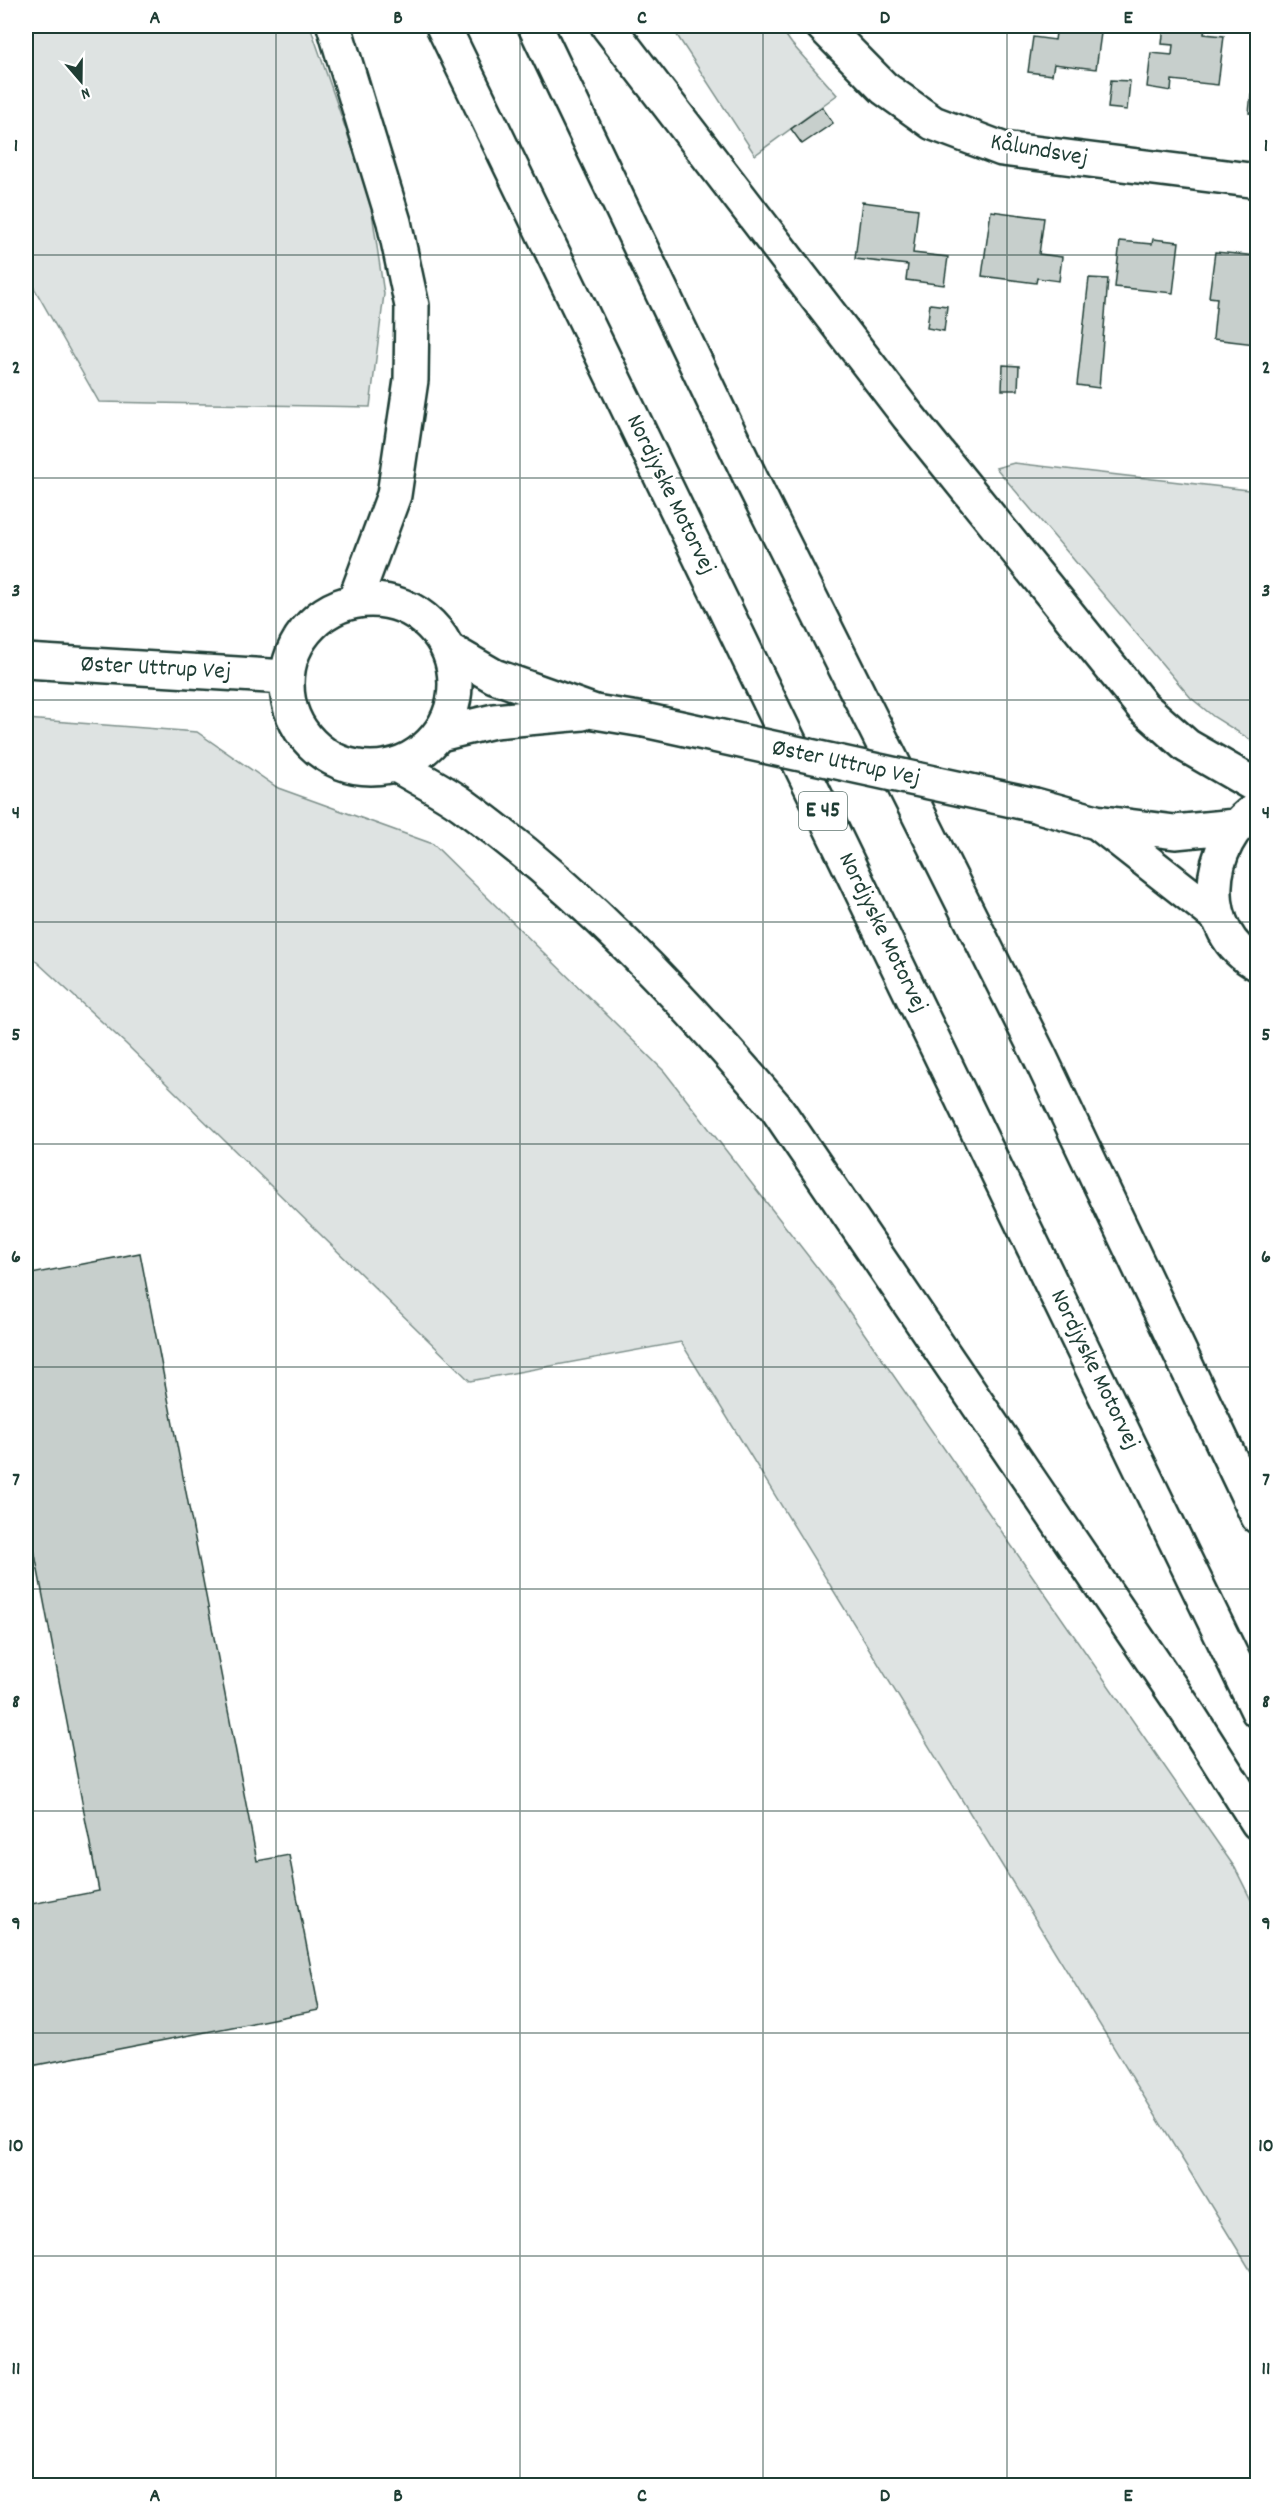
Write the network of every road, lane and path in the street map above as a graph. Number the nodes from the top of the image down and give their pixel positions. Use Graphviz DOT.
graph roads {
  1 [pos="334,26"];
  2 [pos="443,26"];
  3 [pos="535,26"];
  4 [pos="608,26"];
  5 [pos="823,26"];
  6 [pos="1257,181"];
  7 [pos="355,600"];
  8 [pos="449,650"];
  9 [pos="26,661"];
  10 [pos="286,677"];
  11 [pos="595,712"];
  12 [pos="440,734"];
  13 [pos="396,765"];
  14 [pos="1257,787"];
  15 [pos="1246,817"];
  16 [pos="1096,822"];
  17 [pos="1219,918"];
  18 [pos="1257,964"];
  19 [pos="1257,1517"];
  20 [pos="1257,1711"];
  21 [pos="1257,1823"];
  1 -- 7 [label="main road"];
  2 -- 20 [label="main road, Nordjyske Motorvej / E 45"];
  3 -- 19 [label="main road"];
  4 -- 14 [label="main road"];
  5 -- 6 [label="main road, Kålundsvej"];
  7 -- 8 [label="main road"];
  7 -- 10 [label="main road"];
  8 -- 11 [label="main road, Øster Uttrup Vej"];
  8 -- 12 [label="main road"];
  9 -- 10 [label="main road, Øster Uttrup Vej"];
  10 -- 13 [label="main road"];
  11 -- 12 [label="main road, Øster Uttrup Vej"];
  11 -- 16 [label="main road, Øster Uttrup Vej, bridge"];
  12 -- 13 [label="main road"];
  13 -- 21 [label="main road"];
  15 -- 16 [label="main road, Øster Uttrup Vej"];
  15 -- 17 [label="main road"];
  16 -- 17 [label="main road, Øster Uttrup Vej"];
  17 -- 18 [label="main road"];
}
